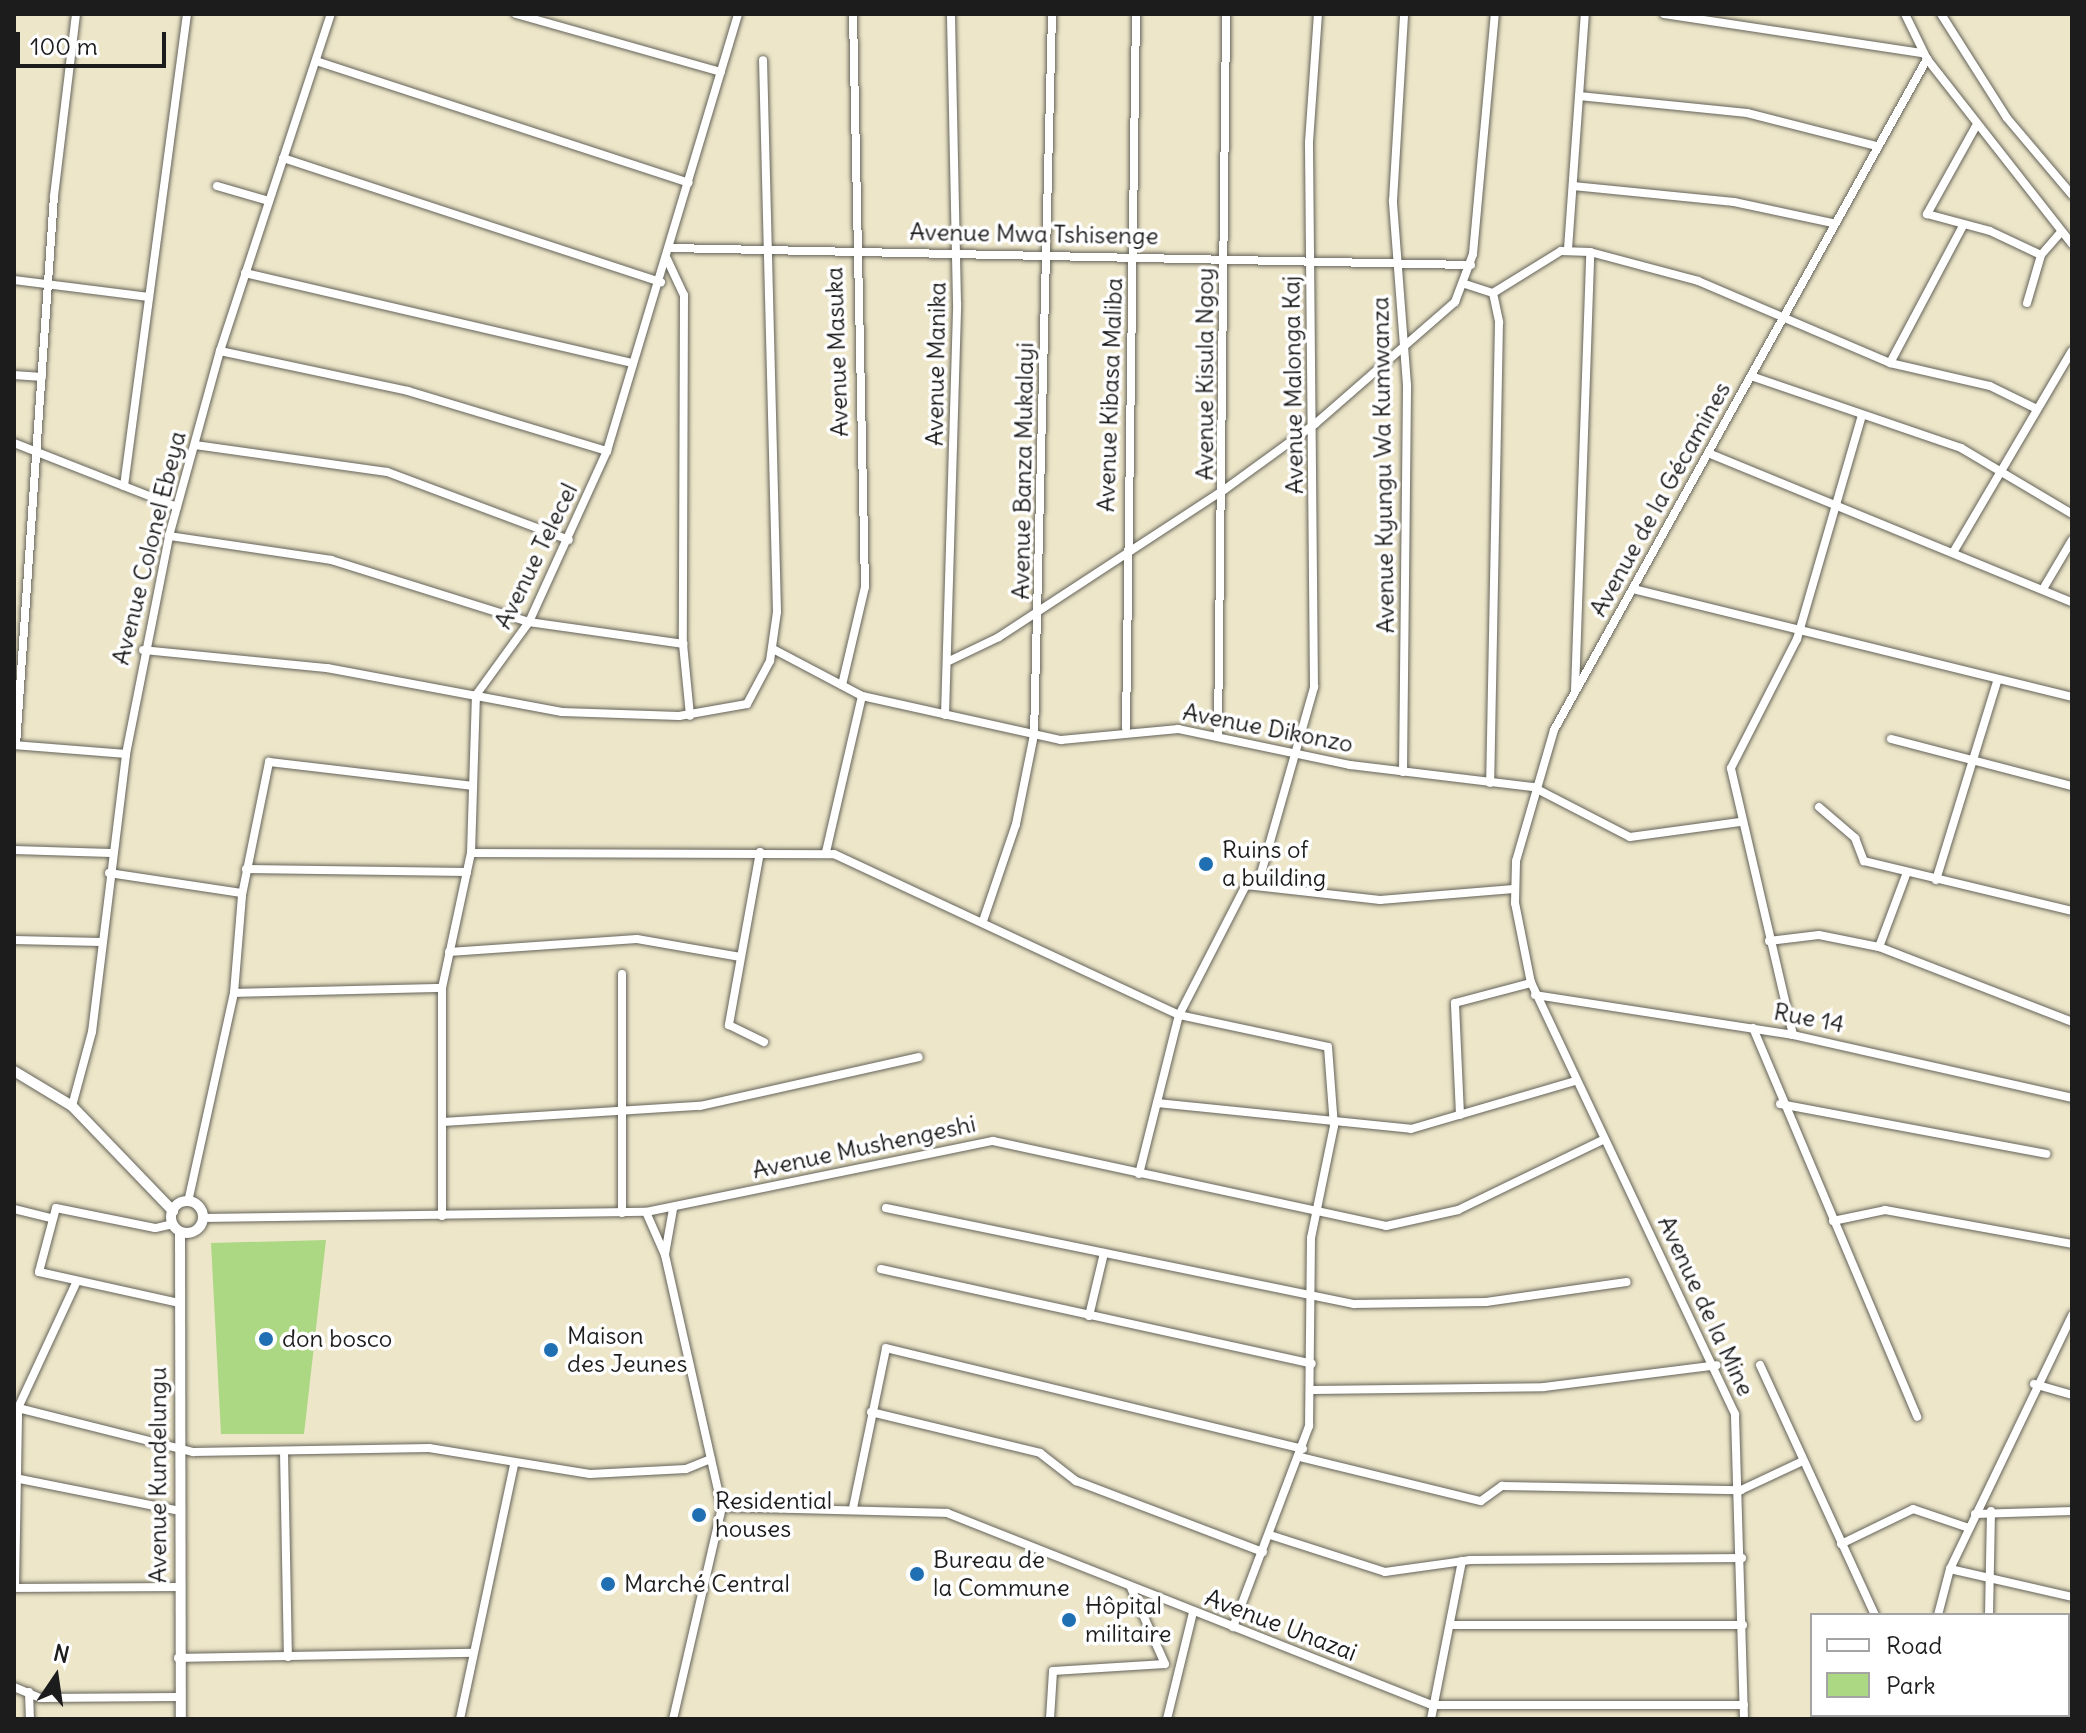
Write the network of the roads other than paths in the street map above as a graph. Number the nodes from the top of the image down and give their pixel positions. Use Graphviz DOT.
graph roads {
  1 [pos="76,14"];
  2 [pos="187,14"];
  3 [pos="331,14"];
  4 [pos="516,14"];
  5 [pos="738,14"];
  6 [pos="853,14"];
  7 [pos="951,14"];
  8 [pos="1052,14"];
  9 [pos="1136,14"];
  10 [pos="1226,14"];
  11 [pos="1318,14"];
  12 [pos="1404,14"];
  13 [pos="1495,14"];
  14 [pos="1585,14"];
  15 [pos="1664,14"];
  16 [pos="1905,14"];
  17 [pos="1941,14"];
  18 [pos="1925,56"];
  19 [pos="763,60"];
  20 [pos="316,61"];
  21 [pos="721,72"];
  22 [pos="1579,96"];
  23 [pos="1976,126"];
  24 [pos="1876,146"];
  25 [pos="283,158"];
  26 [pos="689,183"];
  27 [pos="217,186"];
  28 [pos="1573,186"];
  29 [pos="2072,195"];
  30 [pos="269,201"];
  31 [pos="1832,223"];
  32 [pos="1964,224"];
  33 [pos="2061,232"];
  34 [pos="2072,244"];
  35 [pos="670,248"];
  36 [pos="764,249"];
  37 [pos="1568,249"];
  38 [pos="854,250"];
  39 [pos="1590,252"];
  40 [pos="958,254"];
  41 [pos="2041,255"];
  42 [pos="1045,256"];
  43 [pos="1134,257"];
  44 [pos="1397,258"];
  45 [pos="667,259"];
  46 [pos="1225,259"];
  47 [pos="1311,259"];
  48 [pos="1471,265"];
  49 [pos="245,273"];
  50 [pos="14,280"];
  51 [pos="661,282"];
  52 [pos="1465,284"];
  53 [pos="50,285"];
  54 [pos="1493,293"];
  55 [pos="149,297"];
  56 [pos="2027,303"];
  57 [pos="1781,319"];
  58 [pos="220,351"];
  59 [pos="2072,351"];
  60 [pos="1403,352"];
  61 [pos="633,363"];
  62 [pos="1890,363"];
  63 [pos="14,375"];
  64 [pos="1751,376"];
  65 [pos="42,377"];
  66 [pos="2037,409"];
  67 [pos="1862,415"];
  68 [pos="1315,424"];
  69 [pos="14,443"];
  70 [pos="195,445"];
  71 [pos="36,449"];
  72 [pos="607,451"];
  73 [pos="1708,453"];
  74 [pos="2003,470"];
  75 [pos="124,486"];
  76 [pos="1224,490"];
  77 [pos="1835,502"];
  78 [pos="177,507"];
  79 [pos="2072,514"];
  80 [pos="169,536"];
  81 [pos="569,540"];
  82 [pos="2072,540"];
  83 [pos="1954,551"];
  84 [pos="1125,555"];
  85 [pos="1633,589"];
  86 [pos="2043,589"];
  87 [pos="2072,602"];
  88 [pos="1042,606"];
  89 [pos="529,622"];
  90 [pos="1799,632"];
  91 [pos="683,644"];
  92 [pos="773,649"];
  93 [pos="143,650"];
  94 [pos="949,661"];
  95 [pos="1998,679"];
  96 [pos="842,685"];
  97 [pos="1575,694"];
  98 [pos="476,695"];
  99 [pos="862,696"];
  100 [pos="2072,697"];
  101 [pos="945,715"];
  102 [pos="690,716"];
  103 [pos="1126,728"];
  104 [pos="1034,735"];
  105 [pos="1218,735"];
  106 [pos="1891,739"];
  107 [pos="15,745"];
  108 [pos="1295,752"];
  109 [pos="126,754"];
  110 [pos="1976,758"];
  111 [pos="1403,772"];
  112 [pos="1490,783"];
  113 [pos="472,786"];
  114 [pos="2072,786"];
  115 [pos="1533,787"];
  116 [pos="1819,807"];
  117 [pos="1740,822"];
  118 [pos="14,850"];
  119 [pos="760,852"];
  120 [pos="826,852"];
  121 [pos="111,853"];
  122 [pos="471,853"];
  123 [pos="246,869"];
  124 [pos="467,872"];
  125 [pos="1907,872"];
  126 [pos="109,873"];
  127 [pos="1936,880"];
  128 [pos="1258,884"];
  129 [pos="1514,889"];
  130 [pos="242,893"];
  131 [pos="2072,911"];
  132 [pos="983,921"];
  133 [pos="14,940"];
  134 [pos="1769,941"];
  135 [pos="101,942"];
  136 [pos="1879,947"];
  137 [pos="449,952"];
  138 [pos="740,957"];
  139 [pos="622,974"];
  140 [pos="1531,983"];
  141 [pos="442,988"];
  142 [pos="234,993"];
  143 [pos="1535,995"];
  144 [pos="1179,1015"];
  145 [pos="2072,1022"];
  146 [pos="1753,1028"];
  147 [pos="1793,1035"];
  148 [pos="764,1042"];
  149 [pos="919,1057"];
  150 [pos="14,1071"];
  151 [pos="1575,1081"];
  152 [pos="2072,1098"];
  153 [pos="1157,1103"];
  154 [pos="1780,1104"];
  155 [pos="72,1106"];
  156 [pos="620,1112"];
  157 [pos="1460,1115"];
  158 [pos="443,1122"];
  159 [pos="1334,1126"];
  160 [pos="1603,1140"];
  161 [pos="2046,1154"];
  162 [pos="1139,1174"];
  163 [pos="188,1202"];
  164 [pos="886,1208"];
  165 [pos="14,1209"];
  166 [pos="673,1209"];
  167 [pos="173,1211"];
  168 [pos="646,1212"];
  169 [pos="622,1213"];
  170 [pos="1317,1215"];
  171 [pos="442,1216"];
  172 [pos="49,1218"];
  173 [pos="203,1218"];
  174 [pos="1833,1221"];
  175 [pos="176,1228"];
  176 [pos="2072,1244"];
  177 [pos="1104,1253"];
  178 [pos="665,1255"];
  179 [pos="881,1269"];
  180 [pos="1627,1282"];
  181 [pos="76,1283"];
  182 [pos="1308,1296"];
  183 [pos="179,1303"];
  184 [pos="2072,1315"];
  185 [pos="1089,1316"];
  186 [pos="2068,1331"];
  187 [pos="1312,1364"];
  188 [pos="1717,1365"];
  189 [pos="1760,1365"];
  190 [pos="2034,1384"];
  191 [pos="1312,1390"];
  192 [pos="2072,1395"];
  193 [pos="16,1407"];
  194 [pos="871,1412"];
  195 [pos="1917,1417"];
  196 [pos="178,1449"];
  197 [pos="284,1452"];
  198 [pos="1302,1453"];
  199 [pos="711,1459"];
  200 [pos="1803,1461"];
  201 [pos="514,1465"];
  202 [pos="15,1478"];
  203 [pos="1741,1490"];
  204 [pos="722,1507"];
  205 [pos="853,1508"];
  206 [pos="175,1510"];
  207 [pos="14,1511"];
  208 [pos="1991,1511"];
  209 [pos="2072,1511"];
  210 [pos="1975,1514"];
  211 [pos="1969,1528"];
  212 [pos="1270,1535"];
  213 [pos="1841,1544"];
  214 [pos="1263,1552"];
  215 [pos="1742,1558"];
  216 [pos="1462,1561"];
  217 [pos="1950,1569"];
  218 [pos="1991,1578"];
  219 [pos="178,1587"];
  220 [pos="14,1588"];
  221 [pos="1131,1588"];
  222 [pos="2072,1597"];
  223 [pos="1193,1612"];
  224 [pos="1874,1613"];
  225 [pos="1939,1613"];
  226 [pos="1989,1613"];
  227 [pos="1453,1625"];
  228 [pos="1743,1625"];
  229 [pos="1233,1627"];
  230 [pos="471,1653"];
  231 [pos="288,1657"];
  232 [pos="178,1658"];
  233 [pos="14,1687"];
  234 [pos="29,1692"];
  235 [pos="179,1697"];
  236 [pos="1744,1705"];
  237 [pos="1436,1706"];
  238 [pos="30,1719"];
  239 [pos="181,1719"];
  240 [pos="460,1719"];
  241 [pos="673,1719"];
  242 [pos="1050,1719"];
  243 [pos="1167,1719"];
  244 [pos="1431,1719"];
  245 [pos="1744,1719"];
  1 -- 53 [label="street"];
  2 -- 55 [label="street"];
  3 -- 20 [label="street, Avenue Colonel Ebeya"];
  4 -- 21 [label="street"];
  5 -- 21 [label="street, Avenue Telecel"];
  6 -- 38 [label="street, Avenue Masuka"];
  7 -- 40 [label="street, Avenue Manika"];
  8 -- 42 [label="street, Avenue Banza Mukalayi"];
  9 -- 43 [label="street, Avenue Kibasa Maliba"];
  10 -- 46 [label="street, Avenue Kisula Ngoy"];
  11 -- 47 [label="street, Avenue Malonga Kaj"];
  12 -- 44 [label="street, Avenue Kyungu Wa Kumwanza"];
  13 -- 48 [label="street"];
  14 -- 22 [label="street"];
  15 -- 18 [label="street"];
  16 -- 18 [label="street"];
  17 -- 29 [label="street"];
  18 -- 23 [label="street"];
  18 -- 24 [label="street, Avenue de la Gécamines"];
  19 -- 36 [label="street"];
  20 -- 25 [label="street, Avenue Colonel Ebeya"];
  20 -- 26 [label="street"];
  21 -- 26 [label="street, Avenue Telecel"];
  22 -- 24 [label="street"];
  22 -- 28 [label="street"];
  23 -- 32 [label="street"];
  23 -- 33 [label="street"];
  24 -- 31 [label="street, Avenue de la Gécamines"];
  25 -- 30 [label="street, Avenue Colonel Ebeya"];
  25 -- 51 [label="street"];
  26 -- 35 [label="street, Avenue Telecel"];
  27 -- 30 [label="street"];
  28 -- 31 [label="street"];
  28 -- 37 [label="street"];
  30 -- 49 [label="street, Avenue Colonel Ebeya"];
  31 -- 57 [label="street, Avenue de la Gécamines"];
  32 -- 41 [label="street"];
  32 -- 62 [label="street"];
  33 -- 34 [label="street"];
  33 -- 41 [label="street"];
  35 -- 36 [label="street, Avenue Mwa Tshisenge"];
  35 -- 45 [label="street, Avenue Telecel"];
  36 -- 38 [label="street, Avenue Mwa Tshisenge"];
  36 -- 92 [label="street"];
  37 -- 39 [label="street"];
  37 -- 54 [label="street"];
  38 -- 40 [label="street, Avenue Mwa Tshisenge"];
  38 -- 96 [label="street, Avenue Masuka"];
  39 -- 57 [label="street"];
  39 -- 97 [label="street"];
  40 -- 42 [label="street, Avenue Mwa Tshisenge"];
  40 -- 94 [label="street, Avenue Manika"];
  41 -- 56 [label="street"];
  42 -- 43 [label="street, Avenue Mwa Tshisenge"];
  42 -- 88 [label="street, Avenue Banza Mukalayi"];
  43 -- 46 [label="street, Avenue Mwa Tshisenge"];
  43 -- 84 [label="street, Avenue Kibasa Maliba"];
  44 -- 47 [label="street, Avenue Mwa Tshisenge"];
  44 -- 48 [label="street, Avenue Mwa Tshisenge"];
  44 -- 60 [label="street, Avenue Kyungu Wa Kumwanza"];
  45 -- 51 [label="street, Avenue Telecel"];
  45 -- 91 [label="street"];
  46 -- 47 [label="street, Avenue Mwa Tshisenge"];
  46 -- 76 [label="street, Avenue Kisula Ngoy"];
  47 -- 68 [label="street, Avenue Malonga Kaj"];
  48 -- 52 [label="street"];
  49 -- 58 [label="street, Avenue Colonel Ebeya"];
  49 -- 61 [label="street"];
  50 -- 53 [label="street"];
  51 -- 61 [label="street, Avenue Telecel"];
  52 -- 54 [label="street"];
  52 -- 60 [label="street"];
  53 -- 55 [label="street"];
  53 -- 65 [label="street"];
  54 -- 112 [label="street"];
  55 -- 75 [label="street"];
  57 -- 62 [label="street"];
  57 -- 64 [label="street, Avenue de la Gécamines"];
  58 -- 70 [label="street, Avenue Colonel Ebeya"];
  58 -- 72 [label="street"];
  59 -- 66 [label="street"];
  60 -- 68 [label="street"];
  60 -- 111 [label="street, Avenue Kyungu Wa Kumwanza"];
  61 -- 72 [label="street, Avenue Telecel"];
  62 -- 66 [label="street"];
  63 -- 65 [label="street"];
  64 -- 67 [label="street"];
  64 -- 73 [label="street, Avenue de la Gécamines"];
  65 -- 71 [label="street"];
  66 -- 74 [label="street"];
  67 -- 74 [label="street"];
  67 -- 77 [label="street"];
  68 -- 76 [label="street"];
  68 -- 108 [label="street, Avenue Malonga Kaj"];
  69 -- 71 [label="street"];
  70 -- 78 [label="street, Avenue Colonel Ebeya"];
  70 -- 81 [label="street"];
  71 -- 75 [label="street"];
  71 -- 107 [label="street"];
  72 -- 81 [label="street, Avenue Telecel"];
  73 -- 77 [label="street"];
  73 -- 85 [label="street, Avenue de la Gécamines"];
  74 -- 79 [label="street"];
  74 -- 83 [label="street"];
  75 -- 78 [label="street"];
  76 -- 84 [label="street"];
  76 -- 105 [label="street, Avenue Kisula Ngoy"];
  77 -- 83 [label="street"];
  77 -- 90 [label="street"];
  78 -- 80 [label="street, Avenue Colonel Ebeya"];
  80 -- 89 [label="street"];
  80 -- 93 [label="street, Avenue Colonel Ebeya"];
  81 -- 89 [label="street, Avenue Telecel"];
  82 -- 86 [label="street"];
  83 -- 86 [label="street"];
  84 -- 88 [label="street"];
  84 -- 103 [label="street, Avenue Kibasa Maliba"];
  85 -- 90 [label="street"];
  85 -- 97 [label="street, Avenue de la Gécamines"];
  86 -- 87 [label="street"];
  88 -- 94 [label="street"];
  88 -- 104 [label="street, Avenue Banza Mukalayi"];
  89 -- 91 [label="street"];
  89 -- 98 [label="street, Avenue Telecel"];
  90 -- 95 [label="street"];
  90 -- 117 [label="street"];
  91 -- 102 [label="street"];
  92 -- 96 [label="street, Avenue Dikonzo"];
  92 -- 102 [label="street"];
  93 -- 98 [label="street"];
  93 -- 109 [label="street, Avenue Colonel Ebeya"];
  94 -- 101 [label="street, Avenue Manika"];
  95 -- 100 [label="street"];
  95 -- 110 [label="street"];
  96 -- 99 [label="street, Avenue Dikonzo"];
  97 -- 115 [label="street, Avenue de la Gécamines"];
  98 -- 102 [label="street"];
  98 -- 113 [label="street"];
  99 -- 101 [label="street, Avenue Dikonzo"];
  99 -- 120 [label="street"];
  101 -- 104 [label="street, Avenue Dikonzo"];
  103 -- 104 [label="street, Avenue Dikonzo"];
  103 -- 105 [label="street, Avenue Dikonzo"];
  104 -- 132 [label="street, Avenue Banza Mukalayi"];
  105 -- 108 [label="street, Avenue Dikonzo"];
  106 -- 110 [label="street"];
  107 -- 109 [label="street"];
  108 -- 111 [label="street, Avenue Dikonzo"];
  108 -- 128 [label="street, Avenue Malonga Kaj"];
  109 -- 121 [label="street, Avenue Colonel Ebeya"];
  110 -- 114 [label="street"];
  110 -- 127 [label="street"];
  111 -- 112 [label="street, Avenue Dikonzo"];
  112 -- 115 [label="street, Avenue Dikonzo"];
  113 -- 122 [label="street"];
  113 -- 123 [label="street"];
  115 -- 117 [label="street"];
  115 -- 129 [label="street, Avenue de la Gécamines"];
  116 -- 125 [label="street"];
  117 -- 134 [label="street"];
  118 -- 121 [label="street"];
  119 -- 120 [label="street"];
  119 -- 122 [label="street"];
  119 -- 138 [label="street"];
  120 -- 132 [label="street"];
  121 -- 126 [label="street, Avenue Colonel Ebeya"];
  122 -- 124 [label="street"];
  123 -- 124 [label="street"];
  123 -- 130 [label="street"];
  124 -- 137 [label="street"];
  125 -- 127 [label="street"];
  125 -- 136 [label="street"];
  126 -- 130 [label="street"];
  126 -- 135 [label="street, Avenue Colonel Ebeya"];
  127 -- 131 [label="street"];
  128 -- 129 [label="street"];
  128 -- 144 [label="street"];
  129 -- 140 [label="street, Avenue de la Gécamines"];
  130 -- 142 [label="street"];
  132 -- 144 [label="street"];
  133 -- 135 [label="street"];
  134 -- 136 [label="street"];
  134 -- 147 [label="street"];
  135 -- 155 [label="street, Avenue Colonel Ebeya"];
  136 -- 145 [label="street"];
  137 -- 138 [label="street"];
  137 -- 141 [label="street"];
  138 -- 148 [label="street"];
  139 -- 156 [label="street"];
  140 -- 143 [label="street, Avenue de la Mine"];
  140 -- 157 [label="street"];
  141 -- 142 [label="street"];
  141 -- 158 [label="street"];
  142 -- 163 [label="street"];
  143 -- 146 [label="street, Rue 14"];
  143 -- 151 [label="street, Avenue de la Mine"];
  144 -- 153 [label="street"];
  144 -- 159 [label="street"];
  146 -- 147 [label="street, Rue 14"];
  146 -- 154 [label="street"];
  147 -- 152 [label="street, Rue 14"];
  149 -- 156 [label="street"];
  150 -- 155 [label="street"];
  151 -- 157 [label="street"];
  151 -- 160 [label="street, Avenue de la Mine"];
  153 -- 159 [label="street"];
  153 -- 162 [label="street"];
  154 -- 161 [label="street"];
  154 -- 174 [label="street"];
  155 -- 167 [label="street"];
  156 -- 158 [label="street"];
  156 -- 169 [label="street"];
  157 -- 159 [label="street"];
  158 -- 171 [label="street"];
  159 -- 170 [label="street"];
  160 -- 170 [label="street, Avenue Mushengeshi"];
  160 -- 188 [label="street, Avenue de la Mine"];
  162 -- 166 [label="street, Avenue Mushengeshi"];
  162 -- 170 [label="street, Avenue Mushengeshi"];
  163 -- 167 [label="street"];
  163 -- 173 [label="street"];
  164 -- 177 [label="street"];
  165 -- 172 [label="street"];
  166 -- 168 [label="street, Avenue Mushengeshi"];
  166 -- 178 [label="street"];
  167 -- 175 [label="street, Avenue Kundelungu"];
  168 -- 169 [label="street, Avenue Mushengeshi"];
  168 -- 178 [label="street"];
  169 -- 171 [label="street, Avenue Mushengeshi"];
  170 -- 182 [label="street"];
  171 -- 173 [label="street, Avenue Mushengeshi"];
  172 -- 175 [label="street"];
  172 -- 181 [label="street"];
  173 -- 175 [label="street"];
  174 -- 176 [label="street"];
  174 -- 195 [label="street"];
  175 -- 183 [label="street, Avenue Kundelungu"];
  177 -- 182 [label="street"];
  177 -- 185 [label="street"];
  178 -- 199 [label="street"];
  179 -- 185 [label="street"];
  180 -- 182 [label="street"];
  181 -- 183 [label="street"];
  181 -- 193 [label="street"];
  182 -- 187 [label="street"];
  183 -- 196 [label="street, Avenue Kundelungu"];
  184 -- 186 [label="street"];
  185 -- 187 [label="street"];
  186 -- 190 [label="street"];
  187 -- 191 [label="street"];
  188 -- 191 [label="street"];
  188 -- 203 [label="street, Avenue de la Mine"];
  189 -- 200 [label="street"];
  190 -- 192 [label="street"];
  190 -- 210 [label="street"];
  191 -- 198 [label="street"];
  193 -- 196 [label="street"];
  193 -- 202 [label="street"];
  194 -- 198 [label="street"];
  194 -- 205 [label="street"];
  194 -- 214 [label="street"];
  196 -- 197 [label="street"];
  196 -- 206 [label="street, Avenue Kundelungu"];
  197 -- 201 [label="street"];
  197 -- 231 [label="street"];
  198 -- 203 [label="street"];
  198 -- 212 [label="street"];
  199 -- 201 [label="street"];
  199 -- 204 [label="street"];
  200 -- 203 [label="street"];
  200 -- 213 [label="street"];
  201 -- 230 [label="street"];
  202 -- 206 [label="street"];
  202 -- 207 [label="street"];
  203 -- 215 [label="street, Avenue de la Mine"];
  204 -- 205 [label="street, Avenue Unazai"];
  204 -- 241 [label="street"];
  205 -- 221 [label="street, Avenue Unazai"];
  206 -- 219 [label="street, Avenue Kundelungu"];
  207 -- 220 [label="street"];
  208 -- 209 [label="street"];
  208 -- 210 [label="street"];
  208 -- 218 [label="street"];
  210 -- 211 [label="street"];
  211 -- 213 [label="street"];
  211 -- 217 [label="street"];
  212 -- 214 [label="street"];
  212 -- 216 [label="street"];
  213 -- 224 [label="street"];
  214 -- 229 [label="street"];
  215 -- 216 [label="street"];
  215 -- 228 [label="street, Avenue de la Mine"];
  216 -- 227 [label="street"];
  217 -- 218 [label="street"];
  217 -- 225 [label="street"];
  218 -- 222 [label="street"];
  218 -- 226 [label="street"];
  219 -- 220 [label="street"];
  219 -- 232 [label="street, Avenue Kundelungu"];
  221 -- 223 [label="street, Avenue Unazai"];
  221 -- 242 [label="street"];
  223 -- 229 [label="street, Avenue Unazai"];
  223 -- 243 [label="street"];
  227 -- 228 [label="street"];
  227 -- 237 [label="street"];
  228 -- 236 [label="street, Avenue de la Mine"];
  229 -- 237 [label="street, Avenue Unazai"];
  230 -- 231 [label="street"];
  230 -- 240 [label="street"];
  231 -- 232 [label="street"];
  232 -- 235 [label="street, Avenue Kundelungu"];
  233 -- 234 [label="street"];
  234 -- 235 [label="street"];
  234 -- 238 [label="street"];
  235 -- 239 [label="street, Avenue Kundelungu"];
  236 -- 237 [label="street, Avenue Unazai"];
  236 -- 245 [label="street, Avenue de la Mine"];
  237 -- 244 [label="street"];
}
